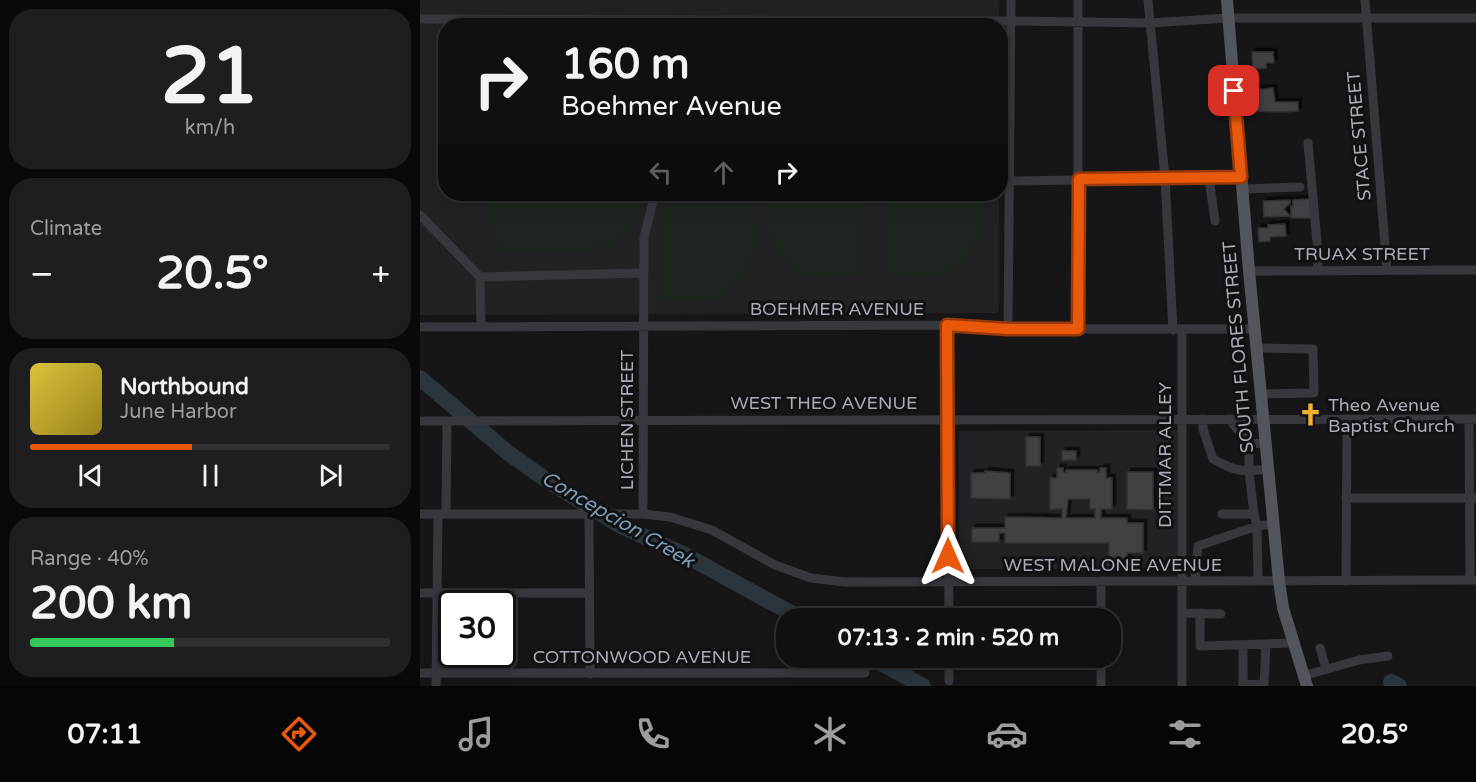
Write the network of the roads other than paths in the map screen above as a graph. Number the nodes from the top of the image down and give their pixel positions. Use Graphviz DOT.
graph roads {
  1 [pos="1011,0"];
  2 [pos="1078,0"];
  3 [pos="1148,0"];
  4 [pos="1227,0"];
  5 [pos="1365,0"];
  6 [pos="1366,17"];
  7 [pos="1228,18"];
  8 [pos="1476,18"];
  9 [pos="420,19"];
  10 [pos="438,19"];
  11 [pos="1008,21"];
  12 [pos="1011,21"];
  13 [pos="1078,23"];
  14 [pos="1150,23"];
  15 [pos="1308,143"];
  16 [pos="1165,178"];
  17 [pos="1209,178"];
  18 [pos="1079,179"];
  19 [pos="1010,181"];
  20 [pos="1241,183"];
  21 [pos="1300,187"];
  22 [pos="653,201"];
  23 [pos="420,214"];
  24 [pos="1215,221"];
  25 [pos="1387,270"];
  26 [pos="1476,270"];
  27 [pos="1249,271"];
  28 [pos="1318,271"];
  29 [pos="644,273"];
  30 [pos="480,277"];
  31 [pos="947,325"];
  32 [pos="420,327"];
  33 [pos="481,327"];
  34 [pos="644,327"];
  35 [pos="1008,329"];
  36 [pos="1078,329"];
  37 [pos="1255,329"];
  38 [pos="1178,330"];
  39 [pos="1257,348"];
  40 [pos="1261,394"];
  41 [pos="1180,419"];
  42 [pos="1203,419"];
  43 [pos="1263,419"];
  44 [pos="1347,419"];
  45 [pos="1473,419"];
  46 [pos="643,420"];
  47 [pos="948,420"];
  48 [pos="420,421"];
  49 [pos="444,421"];
  50 [pos="1231,422"];
  51 [pos="1266,443"];
  52 [pos="1249,446"];
  53 [pos="1268,469"];
  54 [pos="1249,471"];
  55 [pos="1269,488"];
  56 [pos="1251,491"];
  57 [pos="1346,498"];
  58 [pos="1473,498"];
  59 [pos="420,514"];
  60 [pos="442,514"];
  61 [pos="589,514"];
  62 [pos="643,514"];
  63 [pos="1222,514"];
  64 [pos="1254,514"];
  65 [pos="1274,524"];
  66 [pos="1257,526"];
  67 [pos="1473,580"];
  68 [pos="1101,581"];
  69 [pos="1183,581"];
  70 [pos="1195,581"];
  71 [pos="1258,581"];
  72 [pos="1279,581"];
  73 [pos="1346,581"];
  74 [pos="949,582"];
  75 [pos="438,590"];
  76 [pos="420,592"];
  77 [pos="438,593"];
  78 [pos="516,593"];
  79 [pos="590,593"];
  80 [pos="949,608"];
  81 [pos="1101,608"];
  82 [pos="1183,613"];
  83 [pos="1200,613"];
  84 [pos="1221,614"];
  85 [pos="1292,643"];
  86 [pos="1266,645"];
  87 [pos="1243,646"];
  88 [pos="1320,648"];
  89 [pos="1388,656"];
  90 [pos="949,668"];
  91 [pos="1101,668"];
  92 [pos="1326,669"];
  93 [pos="420,673"];
  94 [pos="436,673"];
  95 [pos="865,673"];
  96 [pos="590,674"];
  97 [pos="949,681"];
  98 [pos="1305,681"];
  99 [pos="436,686"];
  100 [pos="1101,686"];
  101 [pos="1182,686"];
  1 -- 12 [label="street"];
  2 -- 13 [label="street"];
  3 -- 14 [label="street, DITTMAR ALLEY"];
  4 -- 7 [label="main road, SOUTH FLORES STREET"];
  5 -- 6 [label="street, STACE STREET"];
  6 -- 7 [label="street"];
  6 -- 8 [label="street"];
  6 -- 25 [label="street, STACE STREET"];
  7 -- 14 [label="street"];
  7 -- 20 [label="main road, SOUTH FLORES STREET"];
  9 -- 10 [label="street"];
  11 -- 12 [label="street"];
  12 -- 13 [label="street"];
  12 -- 19 [label="street"];
  13 -- 14 [label="street"];
  13 -- 18 [label="street"];
  14 -- 16 [label="street, DITTMAR ALLEY"];
  15 -- 28 [label="street"];
  16 -- 17 [label="street"];
  16 -- 18 [label="street"];
  16 -- 38 [label="street, DITTMAR ALLEY"];
  17 -- 20 [label="street"];
  17 -- 24 [label="street"];
  18 -- 19 [label="street"];
  18 -- 36 [label="street"];
  19 -- 35 [label="street"];
  20 -- 21 [label="street"];
  20 -- 27 [label="main road, SOUTH FLORES STREET"];
  22 -- 29 [label="street, LICHEN STREET"];
  23 -- 30 [label="street"];
  25 -- 26 [label="street, TRUAX STREET"];
  25 -- 28 [label="street, TRUAX STREET"];
  27 -- 28 [label="street, TRUAX STREET"];
  27 -- 37 [label="main road, SOUTH FLORES STREET"];
  29 -- 30 [label="street"];
  29 -- 34 [label="street, LICHEN STREET"];
  30 -- 33 [label="street"];
  31 -- 34 [label="street, BOEHMER AVENUE"];
  31 -- 35 [label="street, BOEHMER AVENUE"];
  31 -- 47 [label="street"];
  32 -- 33 [label="street, BOEHMER AVENUE"];
  33 -- 34 [label="street, BOEHMER AVENUE"];
  34 -- 46 [label="street, LICHEN STREET"];
  35 -- 36 [label="street, BOEHMER AVENUE"];
  36 -- 38 [label="street, BOEHMER AVENUE"];
  37 -- 38 [label="street, BOEHMER AVENUE"];
  37 -- 39 [label="main road, SOUTH FLORES STREET"];
  38 -- 41 [label="street, DITTMAR ALLEY"];
  39 -- 40 [label="main road, SOUTH FLORES STREET"];
  39 -- 40 [label="street"];
  40 -- 43 [label="main road, SOUTH FLORES STREET"];
  41 -- 42 [label="street, WEST THEO AVENUE"];
  41 -- 47 [label="street, WEST THEO AVENUE"];
  41 -- 69 [label="street, DITTMAR ALLEY"];
  42 -- 50 [label="street, WEST THEO AVENUE"];
  42 -- 54 [label="street"];
  43 -- 44 [label="street, WEST THEO AVENUE"];
  43 -- 50 [label="street, WEST THEO AVENUE"];
  43 -- 51 [label="main road, SOUTH FLORES STREET"];
  44 -- 45 [label="street, WEST THEO AVENUE"];
  44 -- 57 [label="street"];
  45 -- 58 [label="street"];
  46 -- 47 [label="street, WEST THEO AVENUE"];
  46 -- 49 [label="street, WEST THEO AVENUE"];
  46 -- 62 [label="street, LICHEN STREET"];
  47 -- 74 [label="street"];
  48 -- 49 [label="street, WEST THEO AVENUE"];
  49 -- 60 [label="street"];
  50 -- 52 [label="street"];
  51 -- 52 [label="street"];
  51 -- 53 [label="main road, SOUTH FLORES STREET"];
  52 -- 54 [label="street"];
  53 -- 54 [label="street"];
  53 -- 55 [label="main road, SOUTH FLORES STREET"];
  54 -- 56 [label="street"];
  55 -- 56 [label="street"];
  55 -- 65 [label="main road, SOUTH FLORES STREET"];
  56 -- 64 [label="street"];
  57 -- 58 [label="street"];
  57 -- 73 [label="street"];
  58 -- 67 [label="street"];
  59 -- 60 [label="street, WEST MALONE AVENUE"];
  60 -- 61 [label="street, WEST MALONE AVENUE"];
  60 -- 75 [label="street"];
  61 -- 62 [label="street, WEST MALONE AVENUE"];
  61 -- 79 [label="street"];
  62 -- 74 [label="street, WEST MALONE AVENUE"];
  63 -- 64 [label="street"];
  64 -- 66 [label="street"];
  65 -- 66 [label="street"];
  65 -- 72 [label="main road, SOUTH FLORES STREET"];
  66 -- 70 [label="street"];
  66 -- 71 [label="street"];
  67 -- 73 [label="street, WEST MALONE AVENUE"];
  68 -- 69 [label="street, WEST MALONE AVENUE"];
  68 -- 74 [label="street, WEST MALONE AVENUE"];
  68 -- 81 [label="street"];
  69 -- 70 [label="street, WEST MALONE AVENUE"];
  69 -- 82 [label="street, DITTMAR ALLEY"];
  70 -- 71 [label="street, WEST MALONE AVENUE"];
  71 -- 72 [label="street, WEST MALONE AVENUE"];
  72 -- 73 [label="street, WEST MALONE AVENUE"];
  72 -- 85 [label="main road, SOUTH FLORES STREET"];
  74 -- 80 [label="street"];
  76 -- 77 [label="street"];
  77 -- 94 [label="street"];
  78 -- 79 [label="street"];
  79 -- 96 [label="street"];
  82 -- 83 [label="street"];
  82 -- 101 [label="street, DITTMAR ALLEY"];
  83 -- 84 [label="street"];
  83 -- 87 [label="street"];
  85 -- 86 [label="street"];
  85 -- 98 [label="main road, SOUTH FLORES STREET"];
  86 -- 87 [label="street"];
  86 -- 87 [label="street"];
  88 -- 92 [label="street"];
  89 -- 92 [label="street"];
  90 -- 97 [label="street"];
  91 -- 100 [label="street"];
  92 -- 98 [label="street"];
  93 -- 94 [label="street, COTTONWOOD AVENUE"];
  94 -- 96 [label="street, COTTONWOOD AVENUE"];
  94 -- 99 [label="street"];
  95 -- 96 [label="street, COTTONWOOD AVENUE"];
}
